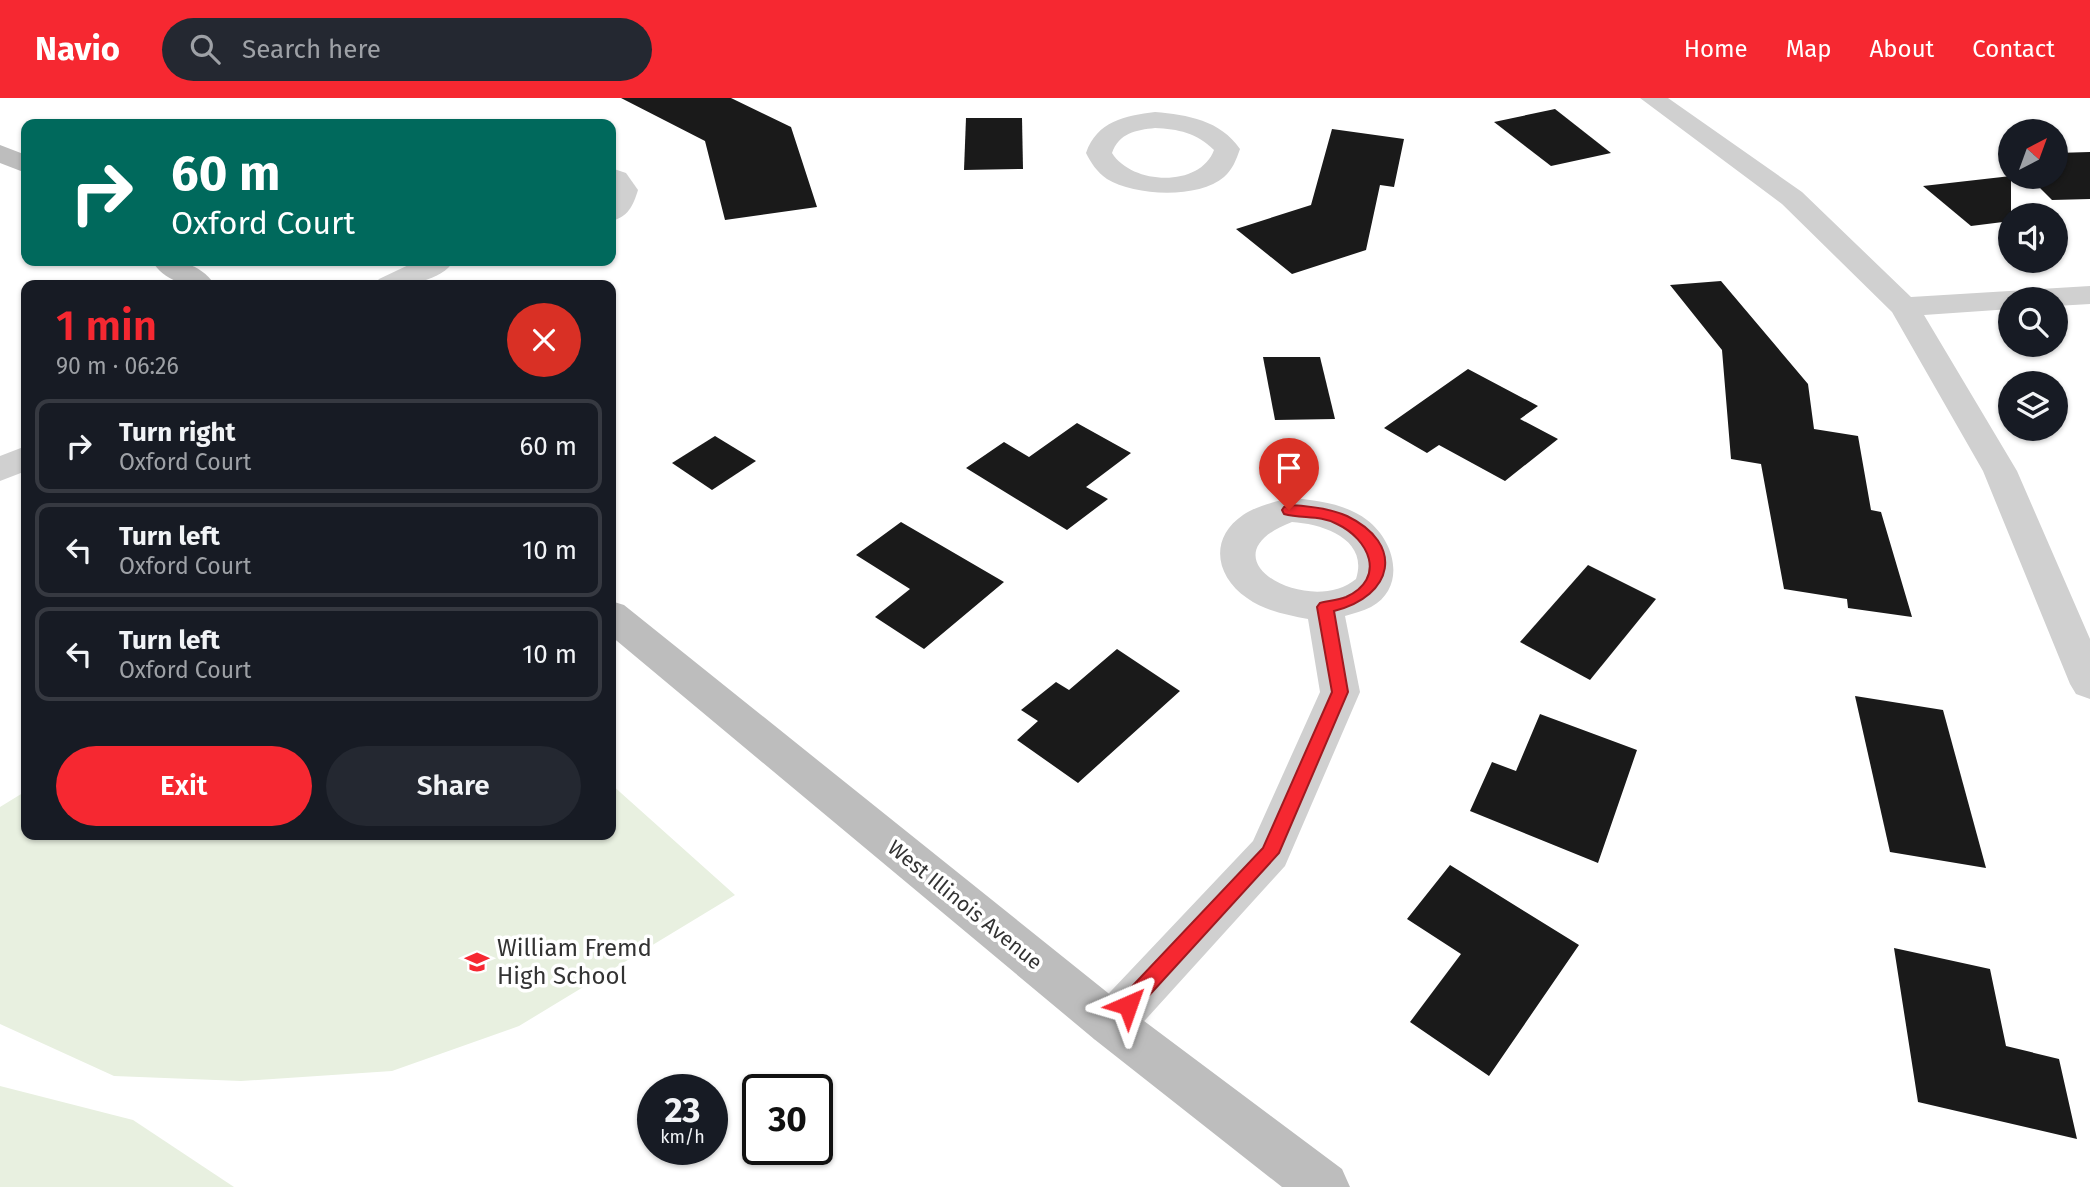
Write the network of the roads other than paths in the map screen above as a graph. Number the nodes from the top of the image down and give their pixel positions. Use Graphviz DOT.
graph roads {
  1 [pos="1652,98"];
  2 [pos="0,153"];
  3 [pos="21,163"];
  4 [pos="616,179"];
  5 [pos="616,208"];
  6 [pos="173,266"];
  7 [pos="429,266"];
  8 [pos="193,280"];
  9 [pos="400,280"];
  10 [pos="2090,295"];
  11 [pos="2068,296"];
  12 [pos="1998,301"];
  13 [pos="1904,307"];
  14 [pos="21,460"];
  15 [pos="0,470"];
  16 [pos="1325,607"];
  17 [pos="616,619"];
  18 [pos="2090,684"];
  19 [pos="1111,1024"];
  20 [pos="1324,1187"];
  1 -- 13 [label="street"];
  2 -- 3 [label="main road"];
  4 -- 5 [label="street"];
  6 -- 8 [label="main road"];
  7 -- 9 [label="street"];
  10 -- 11 [label="street"];
  12 -- 13 [label="street"];
  13 -- 18 [label="street"];
  14 -- 15 [label="street"];
  16 -- 19 [label="street"];
  17 -- 19 [label="main road, West Illinois Avenue"];
  19 -- 20 [label="main road, West Illinois Avenue"];
}
